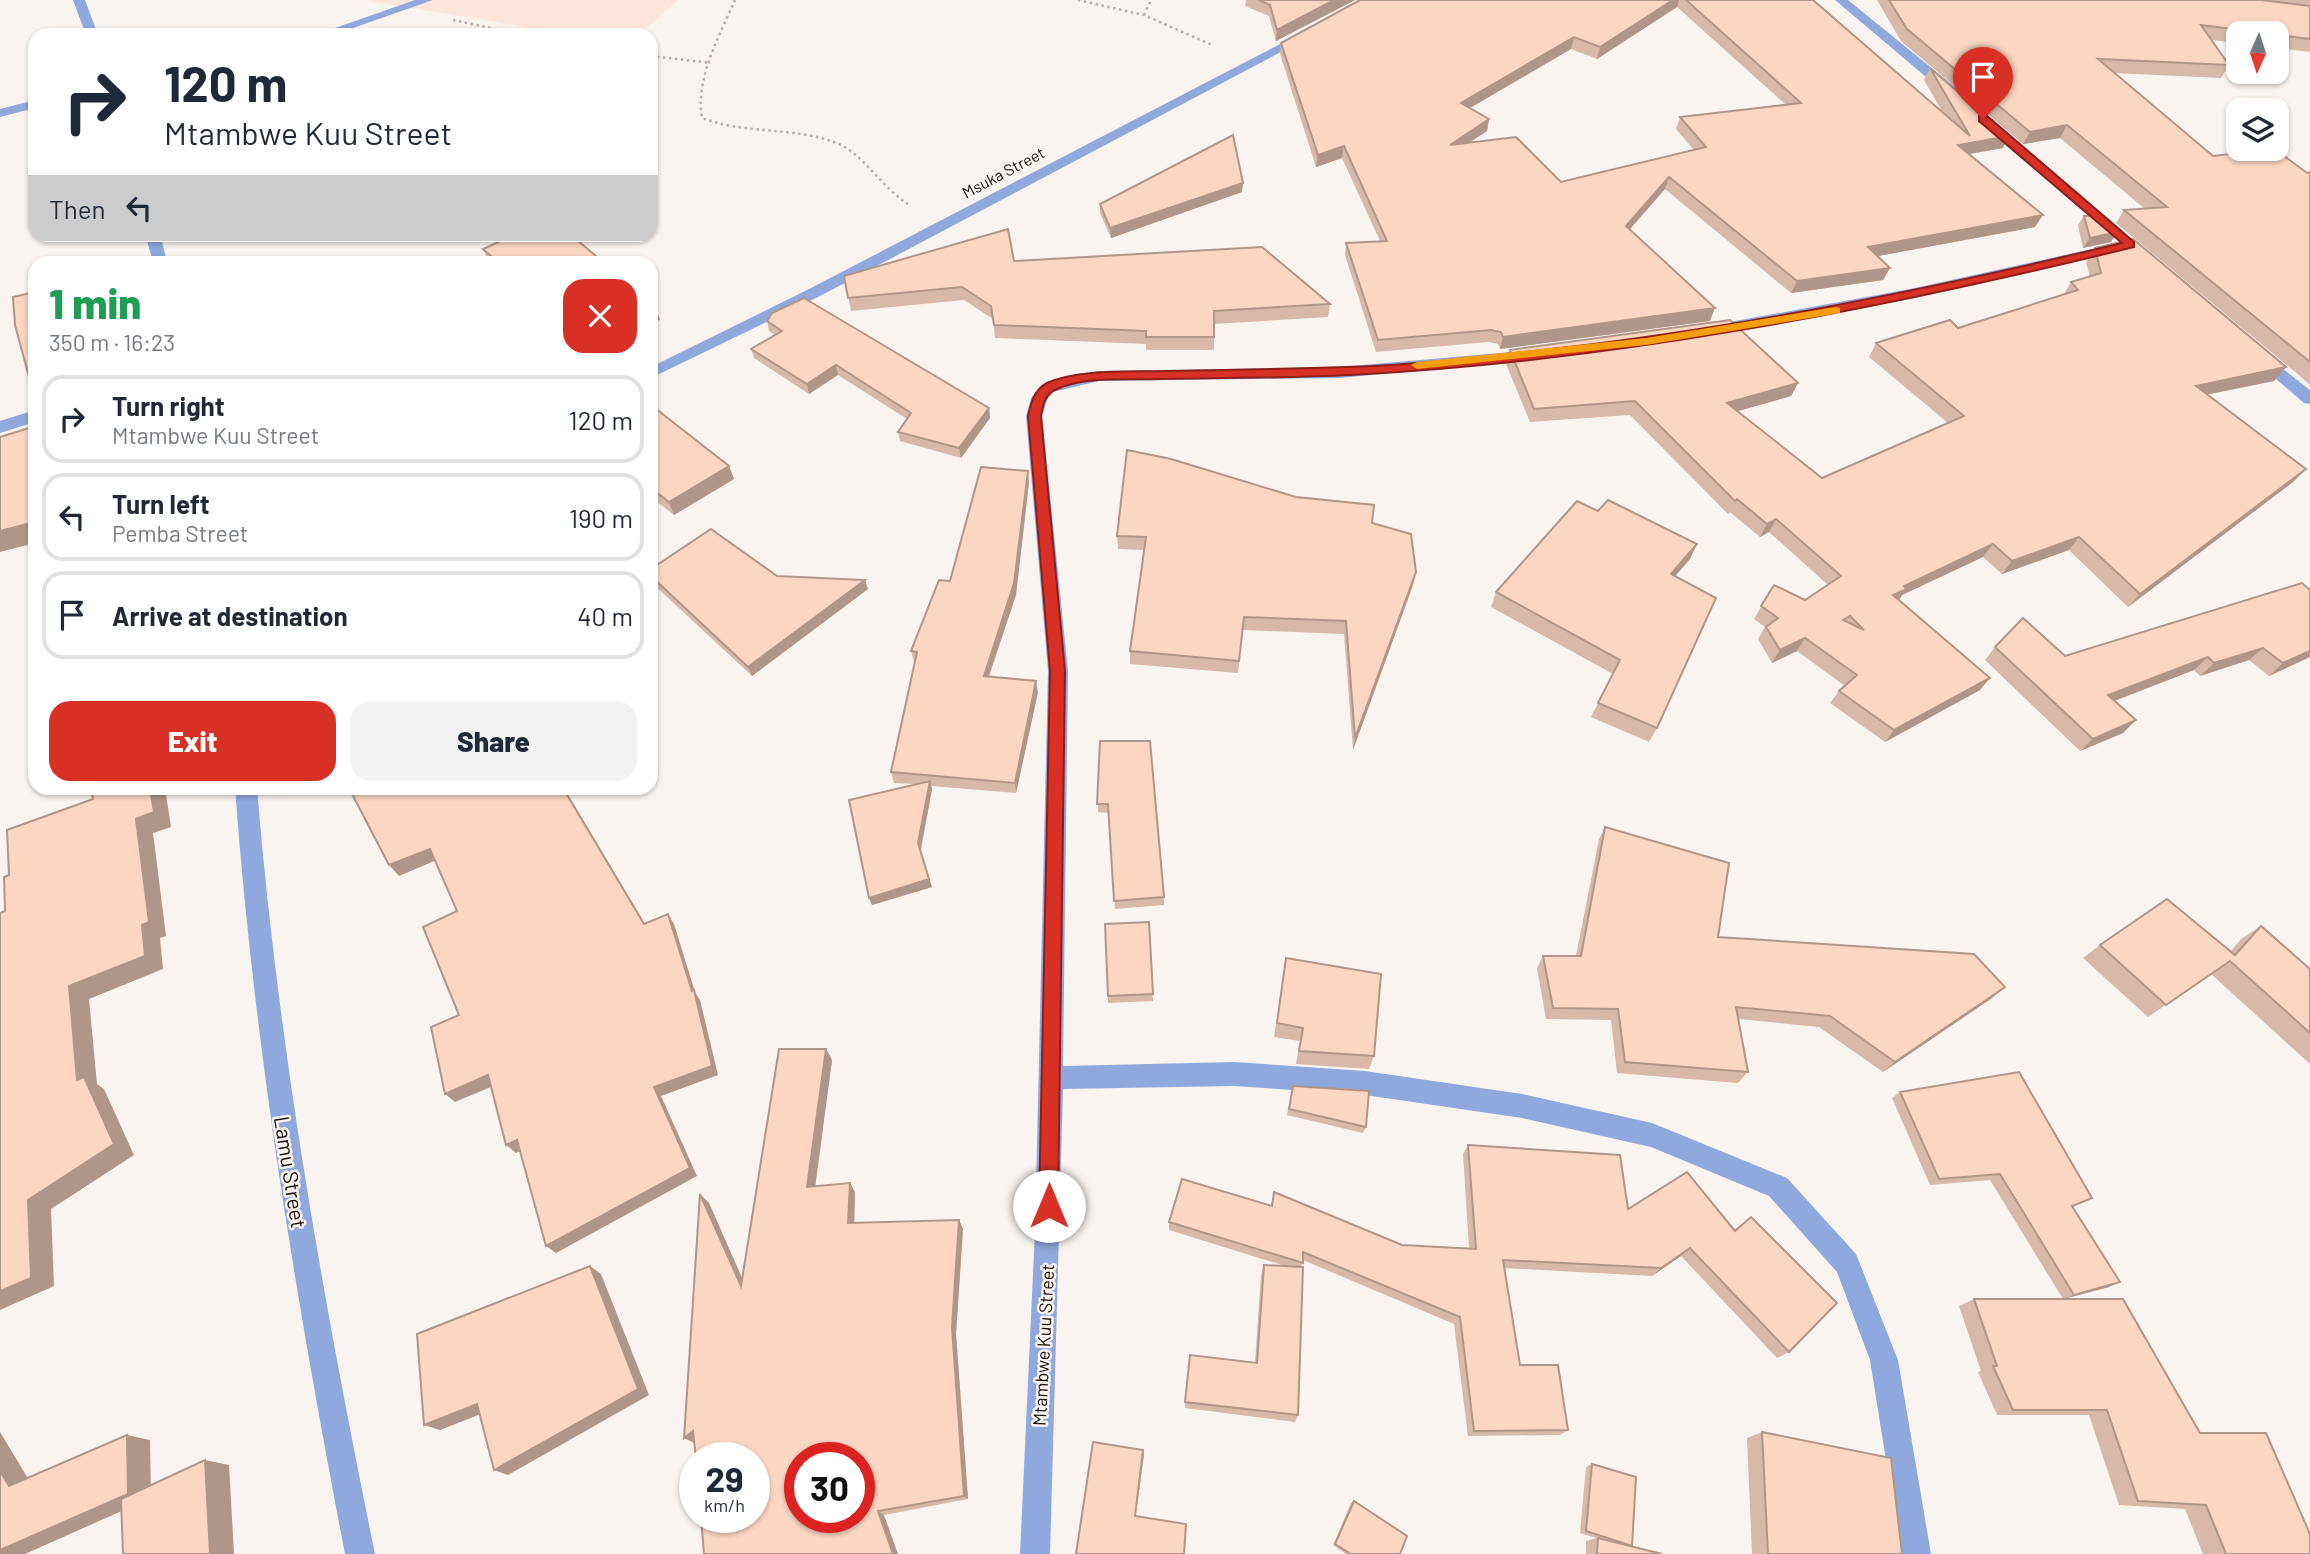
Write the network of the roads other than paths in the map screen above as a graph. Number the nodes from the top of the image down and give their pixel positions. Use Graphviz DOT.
graph roads {
  1 [pos="79,0"];
  2 [pos="427,0"];
  3 [pos="1841,0"];
  4 [pos="89,28"];
  5 [pos="343,28"];
  6 [pos="1316,30"];
  7 [pos="28,106"];
  8 [pos="0,113"];
  9 [pos="1685,335"];
  10 [pos="2247,345"];
  11 [pos="1550,353"];
  12 [pos="658,370"];
  13 [pos="2310,399"];
  14 [pos="28,418"];
  15 [pos="0,427"];
  16 [pos="247,795"];
  17 [pos="1049,1078"];
  18 [pos="360,1554"];
  19 [pos="1035,1554"];
  20 [pos="1916,1554"];
  1 -- 4 [label="street"];
  2 -- 5 [label="street"];
  3 -- 9 [label="street"];
  6 -- 12 [label="street, Msuka Street"];
  7 -- 8 [label="street"];
  10 -- 13 [label="street"];
  11 -- 17 [label="street, Mtambwe Kuu Street"];
  14 -- 15 [label="street"];
  16 -- 18 [label="street, Lamu Street"];
  17 -- 19 [label="street, Mtambwe Kuu Street"];
  17 -- 20 [label="street"];
}
